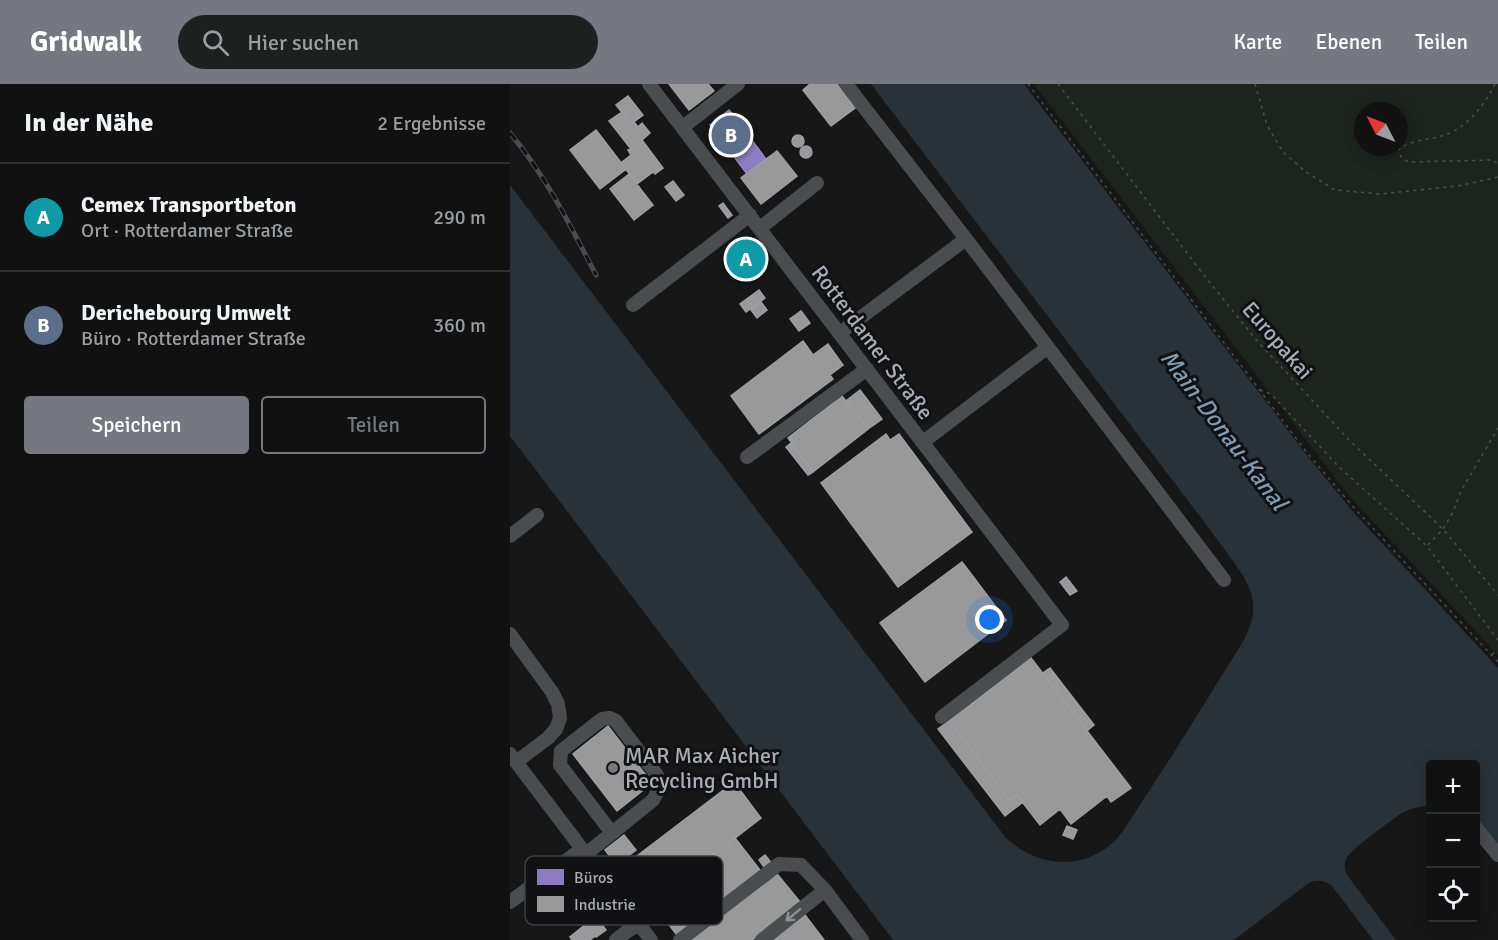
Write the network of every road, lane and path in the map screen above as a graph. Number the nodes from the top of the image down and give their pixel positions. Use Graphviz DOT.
graph roads {
  1 [pos="649,84"];
  2 [pos="738,84"];
  3 [pos="846,84"];
  4 [pos="1028,84"];
  5 [pos="1058,84"];
  6 [pos="1255,84"];
  7 [pos="1495,84"];
  8 [pos="683,127"];
  9 [pos="1498,164"];
  10 [pos="1498,177"];
  11 [pos="817,183"];
  12 [pos="750,215"];
  13 [pos="760,228"];
  14 [pos="966,239"];
  15 [pos="633,305"];
  16 [pos="840,333"];
  17 [pos="1048,347"];
  18 [pos="867,369"];
  19 [pos="1260,390"];
  20 [pos="1498,428"];
  21 [pos="923,442"];
  22 [pos="747,458"];
  23 [pos="537,515"];
  24 [pos="1443,529"];
  25 [pos="510,536"];
  26 [pos="1427,546"];
  27 [pos="1224,580"];
  28 [pos="1498,595"];
  29 [pos="510,634"];
  30 [pos="1498,640"];
  31 [pos="514,649"];
  32 [pos="1498,651"];
  33 [pos="1491,655"];
  34 [pos="1498,662"];
  35 [pos="942,717"];
  36 [pos="514,764"];
  37 [pos="612,833"];
  38 [pos="1480,833"];
  39 [pos="584,851"];
  40 [pos="1498,855"];
  41 [pos="577,856"];
  42 [pos="588,856"];
  43 [pos="825,890"];
  44 [pos="525,892"];
  45 [pos="510,902"];
  46 [pos="723,907"];
  47 [pos="637,925"];
  48 [pos="640,925"];
  49 [pos="699,925"];
  50 [pos="860,939"];
  51 [pos="616,940"];
  52 [pos="651,940"];
  53 [pos="680,940"];
  54 [pos="762,940"];
  1 -- 8 [label="street, Rotterdamer Straße"];
  2 -- 8 [label="street"];
  3 -- 14 [label="street"];
  4 -- 19 [label="path"];
  5 -- 24 [label="path, Europakai"];
  6 -- 10 [label="path"];
  7 -- 9 [label="path"];
  8 -- 12 [label="street, Rotterdamer Straße"];
  11 -- 13 [label="street"];
  12 -- 13 [label="street, Rotterdamer Straße"];
  12 -- 15 [label="street"];
  13 -- 16 [label="street, Rotterdamer Straße"];
  14 -- 16 [label="street"];
  14 -- 17 [label="street"];
  16 -- 18 [label="street, Rotterdamer Straße"];
  17 -- 21 [label="street"];
  17 -- 27 [label="street"];
  18 -- 21 [label="street, Rotterdamer Straße"];
  18 -- 22 [label="street"];
  19 -- 26 [label="path"];
  19 -- 33 [label="path"];
  20 -- 24 [label="path"];
  21 -- 35 [label="street, Rotterdamer Straße"];
  23 -- 25 [label="street"];
  24 -- 26 [label="path"];
  24 -- 28 [label="path, Europakai"];
  26 -- 30 [label="path"];
  29 -- 31 [label="street"];
  31 -- 36 [label="street"];
  32 -- 33 [label="path"];
  33 -- 34 [label="path"];
  36 -- 39 [label="street"];
  37 -- 37 [label="street"];
  37 -- 39 [label="street"];
  38 -- 40 [label="street"];
  39 -- 41 [label="street"];
  39 -- 42 [label="street"];
  43 -- 46 [label="street"];
  43 -- 50 [label="street"];
  43 -- 54 [label="street, one-way"];
  44 -- 45 [label="street"];
  47 -- 51 [label="street"];
  48 -- 52 [label="street"];
  49 -- 53 [label="street"];
}
